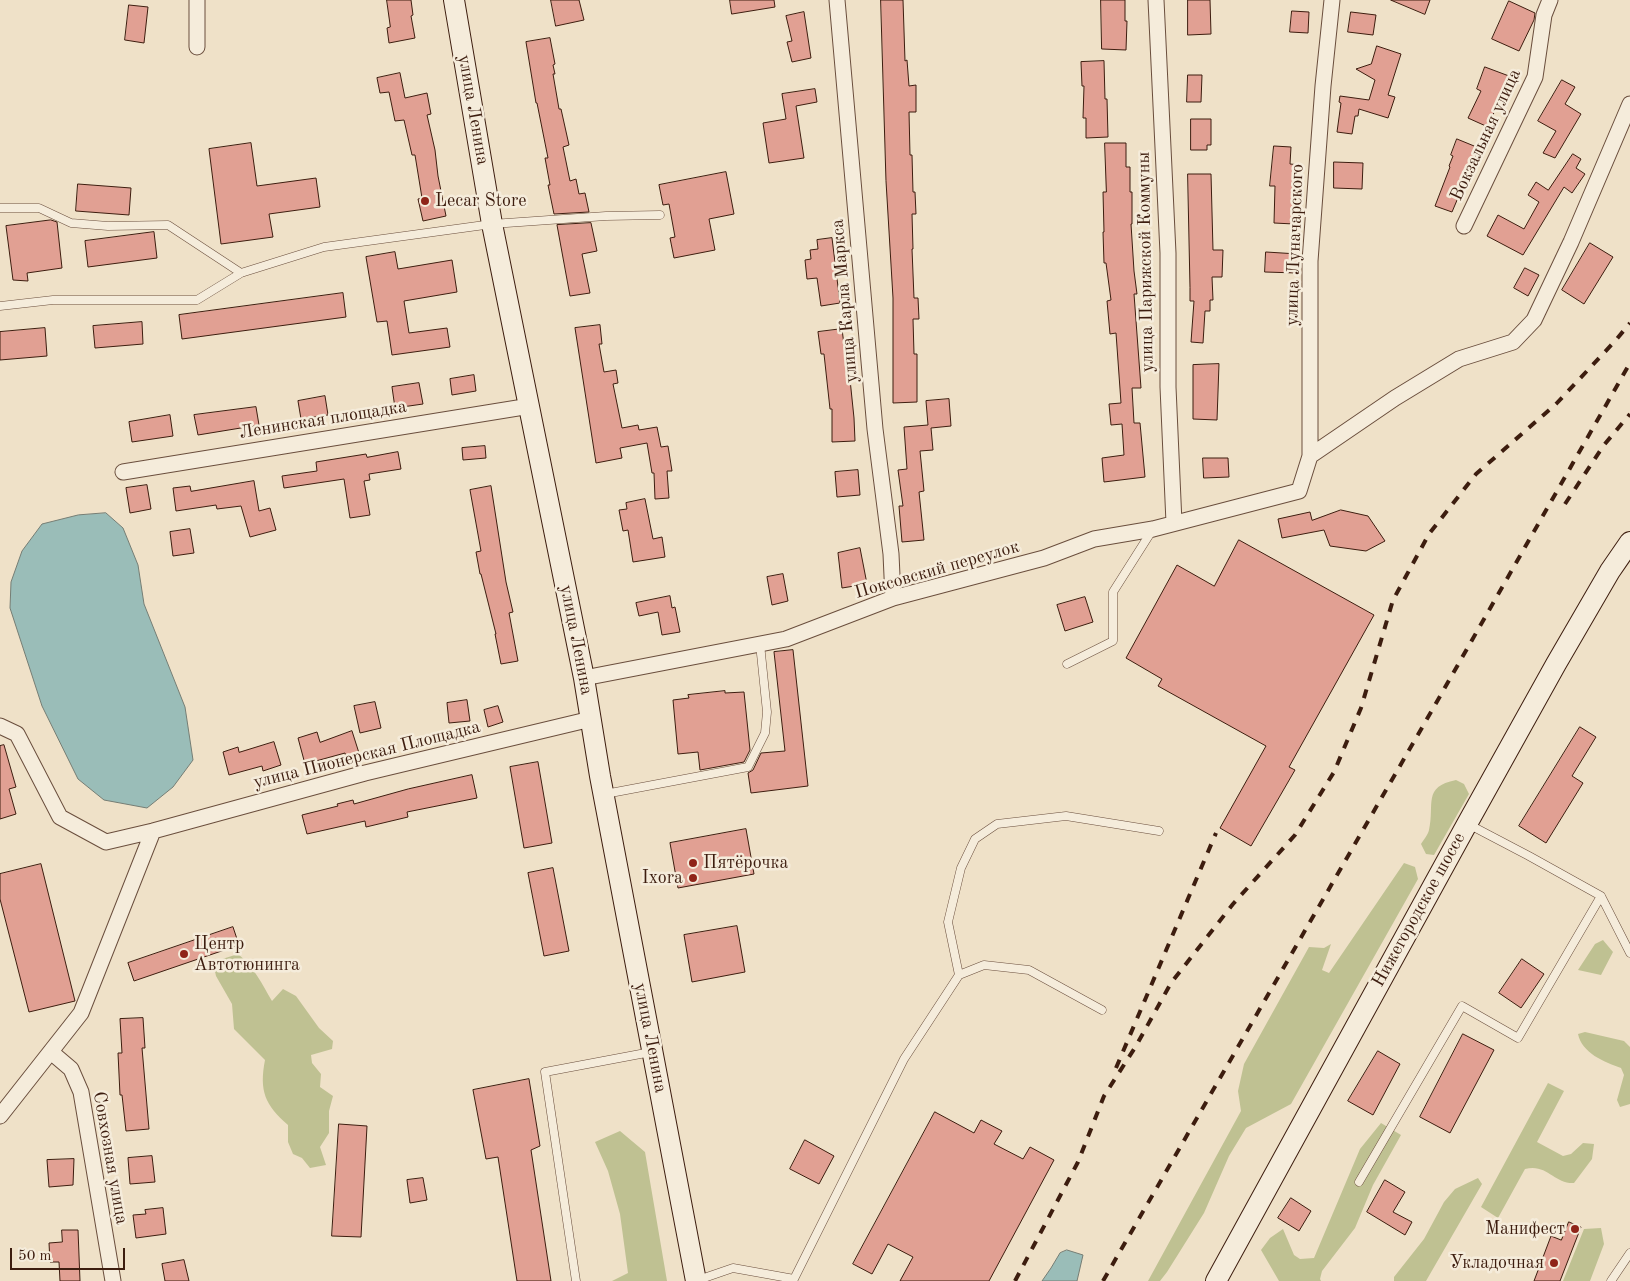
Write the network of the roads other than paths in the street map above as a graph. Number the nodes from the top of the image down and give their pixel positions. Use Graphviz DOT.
graph roads {
  1 [pos="197,0"];
  2 [pos="454,0"];
  3 [pos="837,0"];
  4 [pos="1156,0"];
  5 [pos="1332,0"];
  6 [pos="1550,0"];
  7 [pos="197,47"];
  8 [pos="1630,104"];
  9 [pos="0,208"];
  10 [pos="660,215"];
  11 [pos="492,224"];
  12 [pos="1464,226"];
  13 [pos="241,273"];
  14 [pos="0,306"];
  15 [pos="530,406"];
  16 [pos="1310,456"];
  17 [pos="123,472"];
  18 [pos="1299,491"];
  19 [pos="1174,523"];
  20 [pos="1153,529"];
  21 [pos="1630,542"];
  22 [pos="893,598"];
  23 [pos="760,644"];
  24 [pos="1067,664"];
  25 [pos="584,678"];
  26 [pos="591,719"];
  27 [pos="0,726"];
  28 [pos="603,795"];
  29 [pos="1466,824"];
  30 [pos="154,831"];
  31 [pos="1160,831"];
  32 [pos="1601,896"];
  33 [pos="1630,953"];
  34 [pos="959,975"];
  35 [pos="1102,1010"];
  36 [pos="51,1052"];
  37 [pos="653,1052"];
  38 [pos="0,1116"];
  39 [pos="1359,1182"];
  40 [pos="1630,1253"];
  41 [pos="113,1281"];
  42 [pos="576,1281"];
  43 [pos="696,1281"];
  44 [pos="1216,1281"];
  45 [pos="1611,1281"];
  1 -- 7 [label="street"];
  2 -- 11 [label="main road, улица Ленина"];
  3 -- 22 [label="street, улица Карла Маркса"];
  4 -- 19 [label="street, улица Парижской Коммуны"];
  5 -- 16 [label="street, улица Луначарского"];
  6 -- 12 [label="street, Вокзальная улица"];
  8 -- 16 [label="street"];
  9 -- 13 [label="lane"];
  10 -- 11 [label="lane"];
  11 -- 13 [label="lane"];
  11 -- 15 [label="main road, улица Ленина"];
  13 -- 14 [label="lane"];
  15 -- 17 [label="street, Ленинская площадка"];
  15 -- 25 [label="main road, улица Ленина"];
  16 -- 18 [label="street, улица Луначарского"];
  18 -- 19 [label="street, Поксовский переулок"];
  19 -- 20 [label="street, Поксовский переулок"];
  20 -- 22 [label="street, Поксовский переулок"];
  20 -- 24 [label="lane"];
  21 -- 29 [label="main road, Нижегородское шоссе"];
  22 -- 23 [label="street, Поксовский переулок"];
  23 -- 25 [label="street, Поксовский переулок"];
  23 -- 28 [label="lane"];
  25 -- 26 [label="main road, улица Ленина"];
  26 -- 28 [label="main road, улица Ленина"];
  26 -- 30 [label="street, улица Пионерская Площадка"];
  27 -- 30 [label="street, улица Пионерская Площадка"];
  28 -- 37 [label="main road, улица Ленина"];
  29 -- 32 [label="lane"];
  29 -- 44 [label="main road, Нижегородское шоссе"];
  30 -- 36 [label="street"];
  31 -- 34 [label="lane"];
  32 -- 33 [label="lane"];
  32 -- 39 [label="lane"];
  34 -- 35 [label="lane"];
  34 -- 43 [label="lane"];
  36 -- 38 [label="street"];
  36 -- 41 [label="street, Совхозная улица"];
  37 -- 42 [label="lane"];
  37 -- 43 [label="main road, улица Ленина"];
  40 -- 45 [label="lane"];
}
